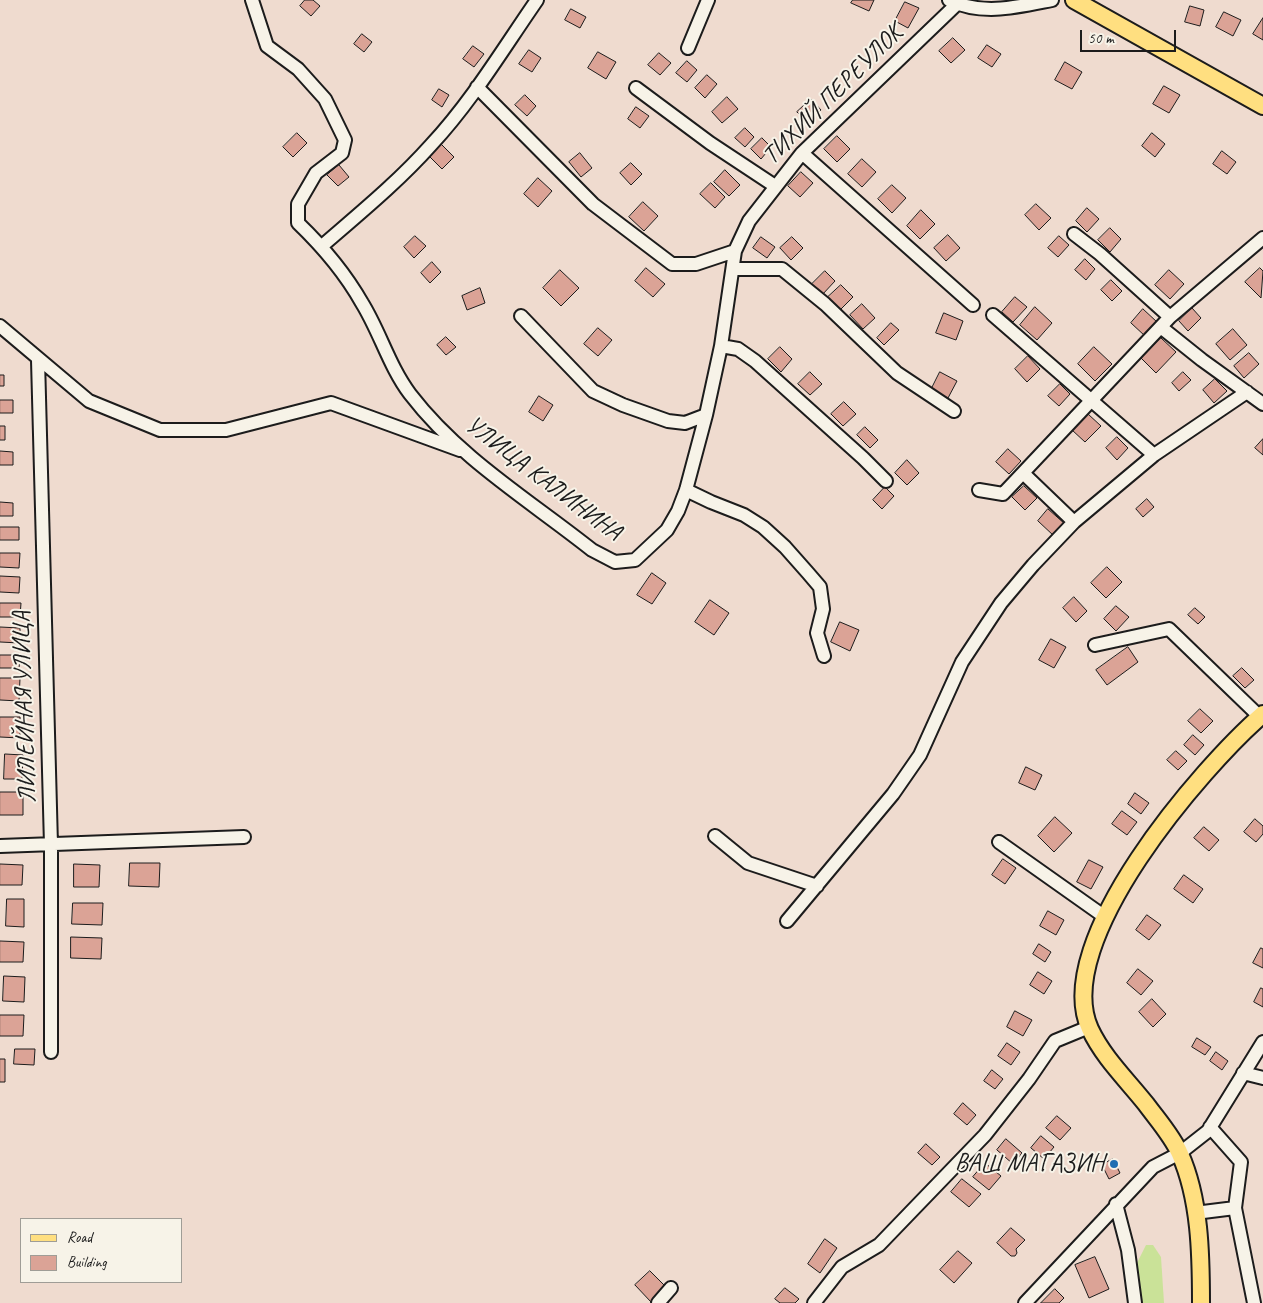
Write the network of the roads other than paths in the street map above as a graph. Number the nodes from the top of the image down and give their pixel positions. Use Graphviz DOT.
graph roads {
  1 [pos="252,0"];
  2 [pos="537,0"];
  3 [pos="708,0"];
  4 [pos="1052,0"];
  5 [pos="1074,0"];
  6 [pos="953,2"];
  7 [pos="688,48"];
  8 [pos="478,87"];
  9 [pos="636,88"];
  10 [pos="1263,106"];
  11 [pos="802,153"];
  12 [pos="775,186"];
  13 [pos="1074,234"];
  14 [pos="1263,238"];
  15 [pos="322,246"];
  16 [pos="735,251"];
  17 [pos="734,269"];
  18 [pos="973,305"];
  19 [pos="993,315"];
  20 [pos="520,316"];
  21 [pos="1170,317"];
  22 [pos="0,326"];
  23 [pos="1162,328"];
  24 [pos="722,346"];
  25 [pos="38,360"];
  26 [pos="1247,392"];
  27 [pos="1092,402"];
  28 [pos="1263,404"];
  29 [pos="954,411"];
  30 [pos="706,415"];
  31 [pos="462,451"];
  32 [pos="1154,456"];
  33 [pos="1023,473"];
  34 [pos="886,482"];
  35 [pos="686,490"];
  36 [pos="979,490"];
  37 [pos="1074,522"];
  38 [pos="635,560"];
  39 [pos="1095,645"];
  40 [pos="824,656"];
  41 [pos="1262,715"];
  42 [pos="715,836"];
  43 [pos="244,837"];
  44 [pos="999,842"];
  45 [pos="51,844"];
  46 [pos="0,846"];
  47 [pos="817,886"];
  48 [pos="1105,917"];
  49 [pos="787,921"];
  50 [pos="1089,1027"];
  51 [pos="1263,1042"];
  52 [pos="50,1052"];
  53 [pos="1243,1073"];
  54 [pos="1263,1078"];
  55 [pos="1210,1127"];
  56 [pos="1180,1153"];
  57 [pos="1116,1204"];
  58 [pos="1235,1208"];
  59 [pos="1196,1213"];
  60 [pos="671,1288"];
  61 [pos="658,1303"];
  62 [pos="814,1303"];
  63 [pos="1026,1303"];
  64 [pos="1135,1303"];
  65 [pos="1200,1303"];
  66 [pos="1254,1303"];
  1 -- 15 [label="street, УЛИЦА КАЛИНИНА"];
  2 -- 8 [label="street"];
  3 -- 7 [label="street"];
  4 -- 6 [label="street"];
  5 -- 10 [label="main road"];
  6 -- 11 [label="street, ТИХИЙ ПЕРЕУЛОК"];
  8 -- 15 [label="street"];
  8 -- 16 [label="street"];
  9 -- 12 [label="street"];
  11 -- 12 [label="street, ТИХИЙ ПЕРЕУЛОК"];
  11 -- 18 [label="street"];
  12 -- 16 [label="street, ТИХИЙ ПЕРЕУЛОК"];
  13 -- 21 [label="street"];
  14 -- 21 [label="street"];
  15 -- 31 [label="street, УЛИЦА КАЛИНИНА"];
  16 -- 17 [label="street, ТИХИЙ ПЕРЕУЛОК"];
  17 -- 24 [label="street, ТИХИЙ ПЕРЕУЛОК"];
  17 -- 29 [label="street"];
  19 -- 27 [label="street"];
  20 -- 30 [label="street"];
  21 -- 23 [label="street"];
  22 -- 25 [label="street"];
  23 -- 26 [label="street"];
  23 -- 27 [label="street"];
  24 -- 30 [label="street, ТИХИЙ ПЕРЕУЛОК"];
  24 -- 34 [label="street"];
  25 -- 31 [label="street"];
  25 -- 45 [label="street, ЛИЛЕЙНАЯ УЛИЦА"];
  26 -- 28 [label="street"];
  26 -- 32 [label="street"];
  27 -- 32 [label="street"];
  27 -- 33 [label="street"];
  30 -- 35 [label="street, ТИХИЙ ПЕРЕУЛОК"];
  31 -- 38 [label="street, УЛИЦА КАЛИНИНА"];
  32 -- 37 [label="street"];
  33 -- 36 [label="street"];
  33 -- 37 [label="street"];
  35 -- 38 [label="street, ТИХИЙ ПЕРЕУЛОК"];
  35 -- 40 [label="street"];
  37 -- 47 [label="street"];
  39 -- 41 [label="street"];
  41 -- 48 [label="main road"];
  42 -- 47 [label="street"];
  43 -- 45 [label="street"];
  44 -- 48 [label="street"];
  45 -- 46 [label="street"];
  45 -- 52 [label="street, ЛИЛЕЙНАЯ УЛИЦА"];
  47 -- 49 [label="street"];
  48 -- 50 [label="main road"];
  50 -- 56 [label="main road"];
  50 -- 62 [label="street"];
  51 -- 53 [label="street"];
  53 -- 54 [label="street"];
  53 -- 55 [label="street"];
  55 -- 56 [label="street"];
  55 -- 58 [label="street"];
  56 -- 57 [label="street"];
  56 -- 59 [label="main road"];
  57 -- 63 [label="street"];
  57 -- 64 [label="street"];
  58 -- 59 [label="street"];
  58 -- 66 [label="street"];
  59 -- 65 [label="main road"];
  60 -- 61 [label="street"];
}
